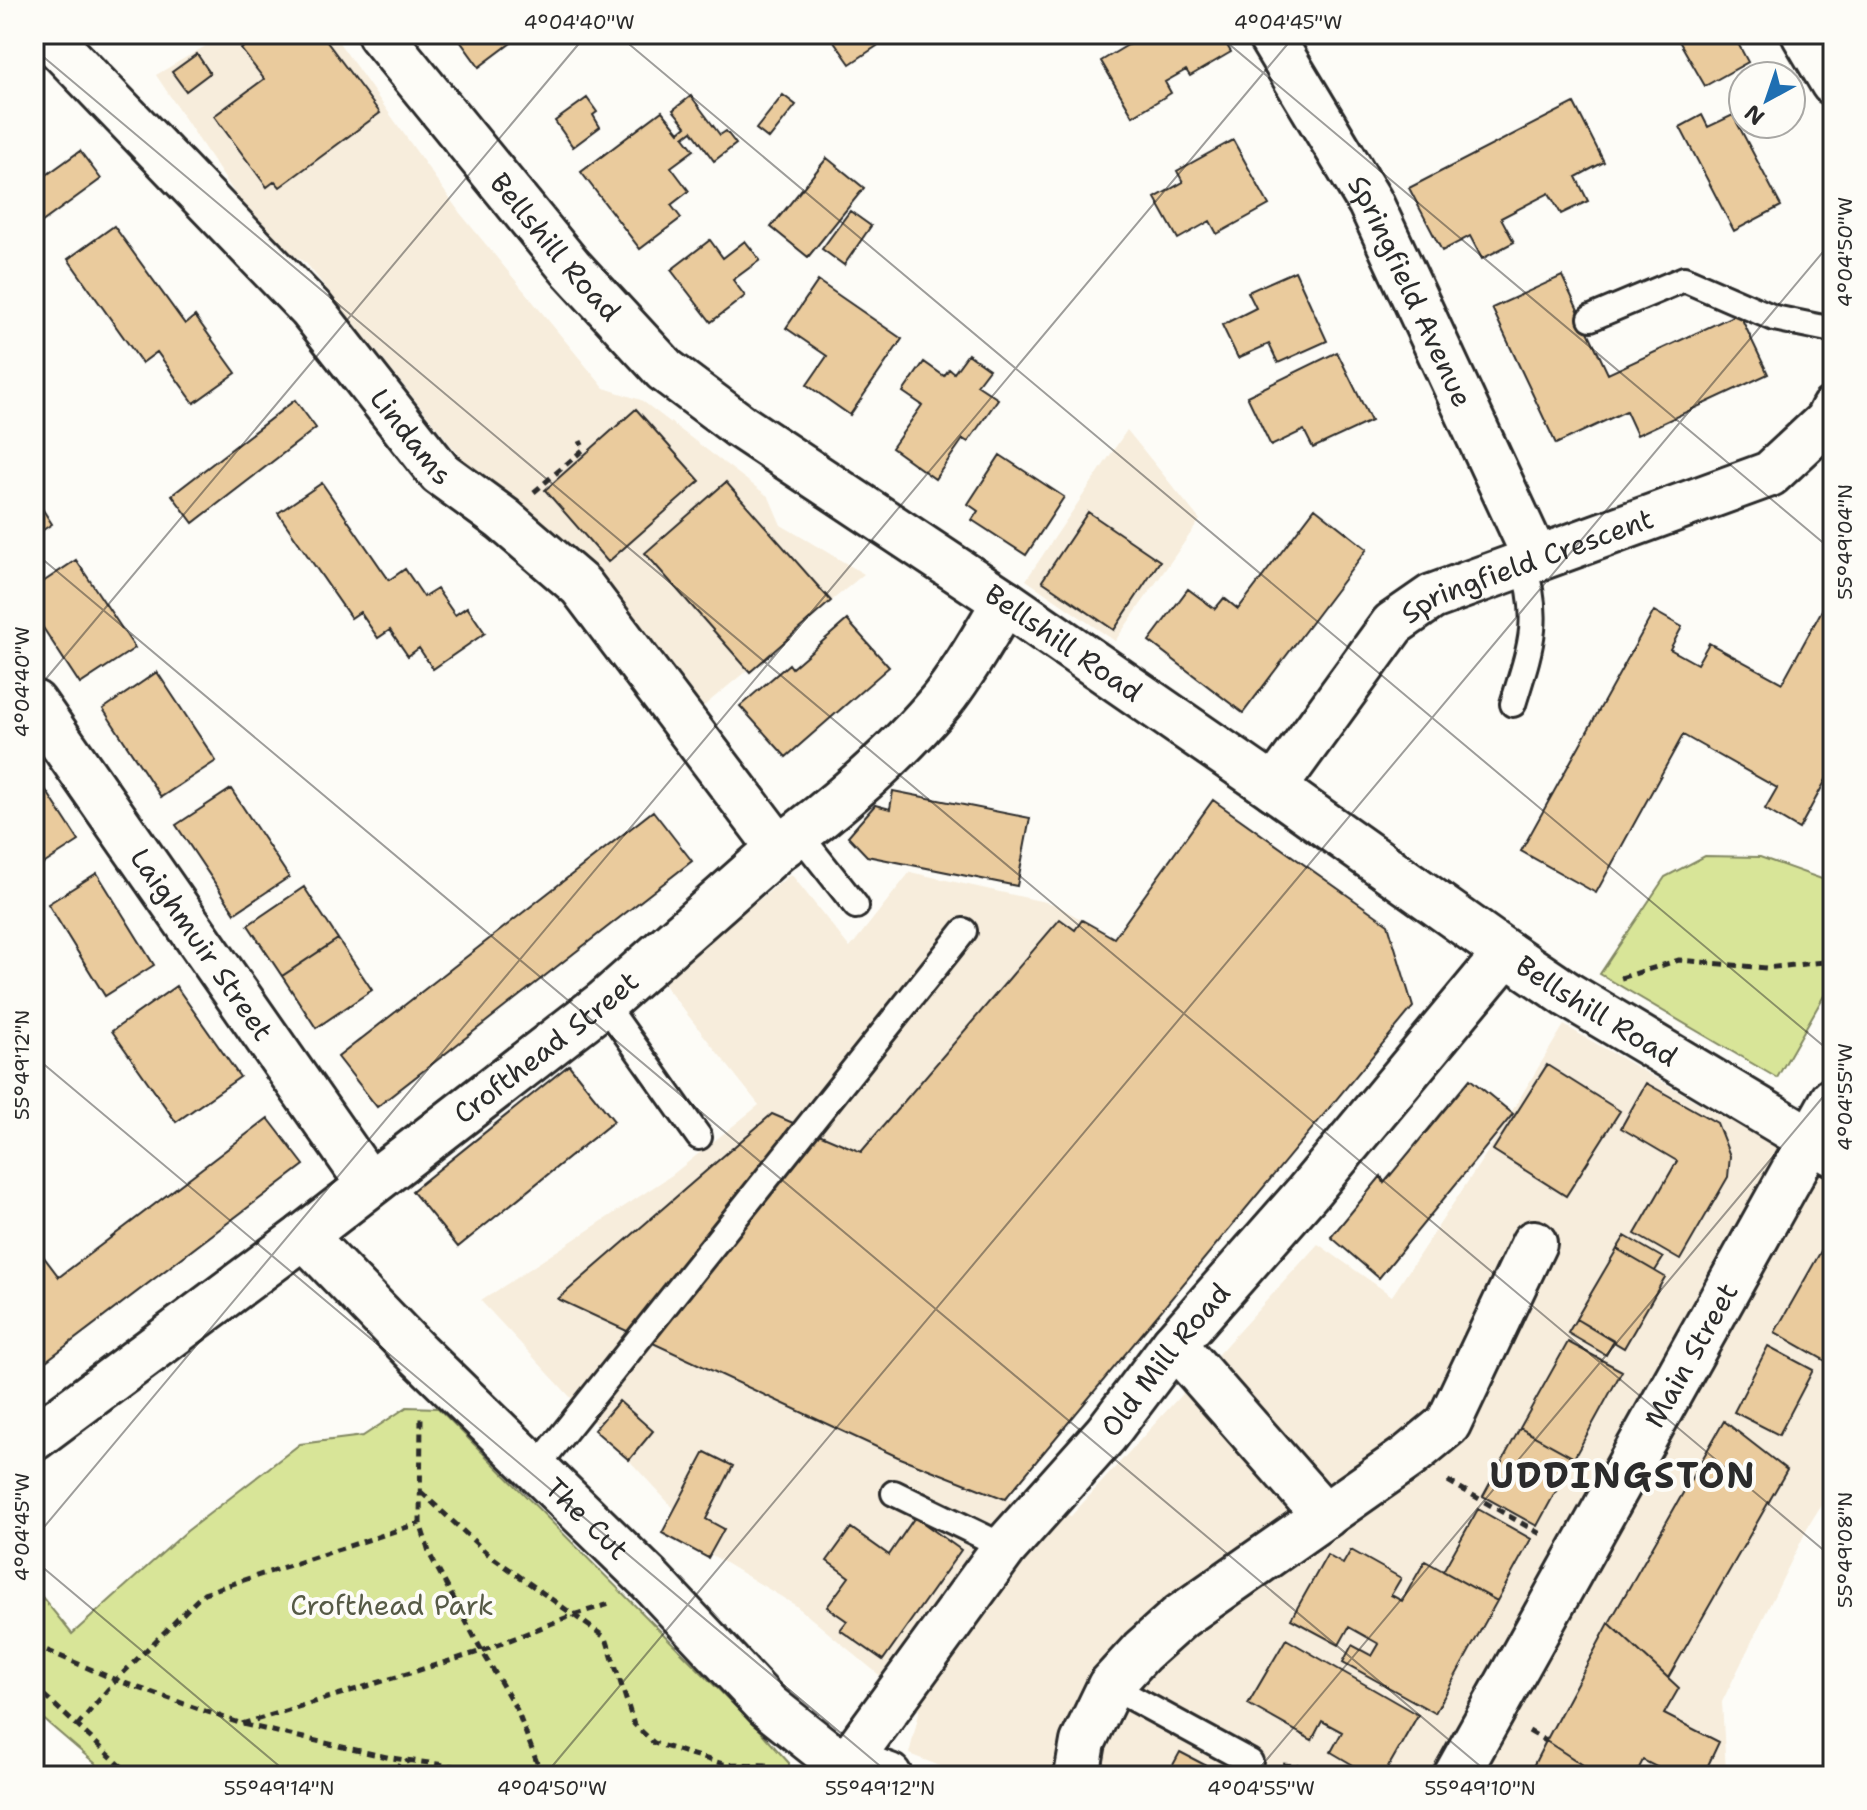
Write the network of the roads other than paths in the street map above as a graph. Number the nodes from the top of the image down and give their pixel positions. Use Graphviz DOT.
graph roads {
  1 [pos="380,34"];
  2 [pos="1269,34"];
  3 [pos="1804,34"];
  4 [pos="44,48"];
  5 [pos="1833,83"];
  6 [pos="1591,318"];
  7 [pos="1833,330"];
  8 [pos="1833,409"];
  9 [pos="1529,561"];
  10 [pos="1005,602"];
  11 [pos="34,703"];
  12 [pos="1513,704"];
  13 [pos="1274,788"];
  14 [pos="789,841"];
  15 [pos="856,906"];
  16 [pos="964,931"];
  17 [pos="1506,953"];
  18 [pos="604,1003"];
  19 [pos="1833,1100"];
  20 [pos="699,1137"];
  21 [pos="1822,1146"];
  22 [pos="369,1184"];
  23 [pos="304,1236"];
  24 [pos="1534,1243"];
  25 [pos="1174,1344"];
  26 [pos="34,1438"];
  27 [pos="535,1469"];
  28 [pos="894,1493"];
  29 [pos="1325,1516"];
  30 [pos="1005,1547"];
  31 [pos="1110,1686"];
  32 [pos="1250,1762"];
  33 [pos="843,1769"];
  34 [pos="889,1776"];
  35 [pos="1077,1776"];
  36 [pos="1456,1776"];
  1 -- 10 [label="street, Bellshill Road"];
  2 -- 9 [label="street, Springfield Avenue"];
  3 -- 5 [label="street"];
  4 -- 14 [label="street, Lindams"];
  6 -- 7 [label="lane"];
  8 -- 9 [label="street, Springfield Crescent"];
  9 -- 12 [label="lane"];
  9 -- 13 [label="street, Springfield Crescent"];
  10 -- 13 [label="street, Bellshill Road"];
  10 -- 14 [label="street, Crofthead Street"];
  11 -- 22 [label="street, Laighmuir Street"];
  13 -- 17 [label="street, Bellshill Road"];
  14 -- 15 [label="lane"];
  14 -- 18 [label="street, Crofthead Street"];
  16 -- 27 [label="lane"];
  17 -- 21 [label="street, Bellshill Road"];
  17 -- 25 [label="street, Old Mill Road"];
  18 -- 20 [label="lane"];
  18 -- 22 [label="street, Crofthead Street"];
  19 -- 21 [label="street, Main Street"];
  21 -- 36 [label="street, Main Street"];
  22 -- 23 [label="street, Crofthead Street"];
  23 -- 26 [label="street, Crofthead Street"];
  23 -- 27 [label="street, The Cut"];
  24 -- 29 [label="street"];
  25 -- 29 [label="street"];
  25 -- 30 [label="street, Old Mill Road"];
  27 -- 33 [label="street, The Cut"];
  28 -- 30 [label="lane"];
  29 -- 31 [label="street"];
  30 -- 33 [label="street, Old Mill Road"];
  31 -- 32 [label="lane"];
  31 -- 35 [label="street"];
  33 -- 34 [label="street, The Cut"];
}
